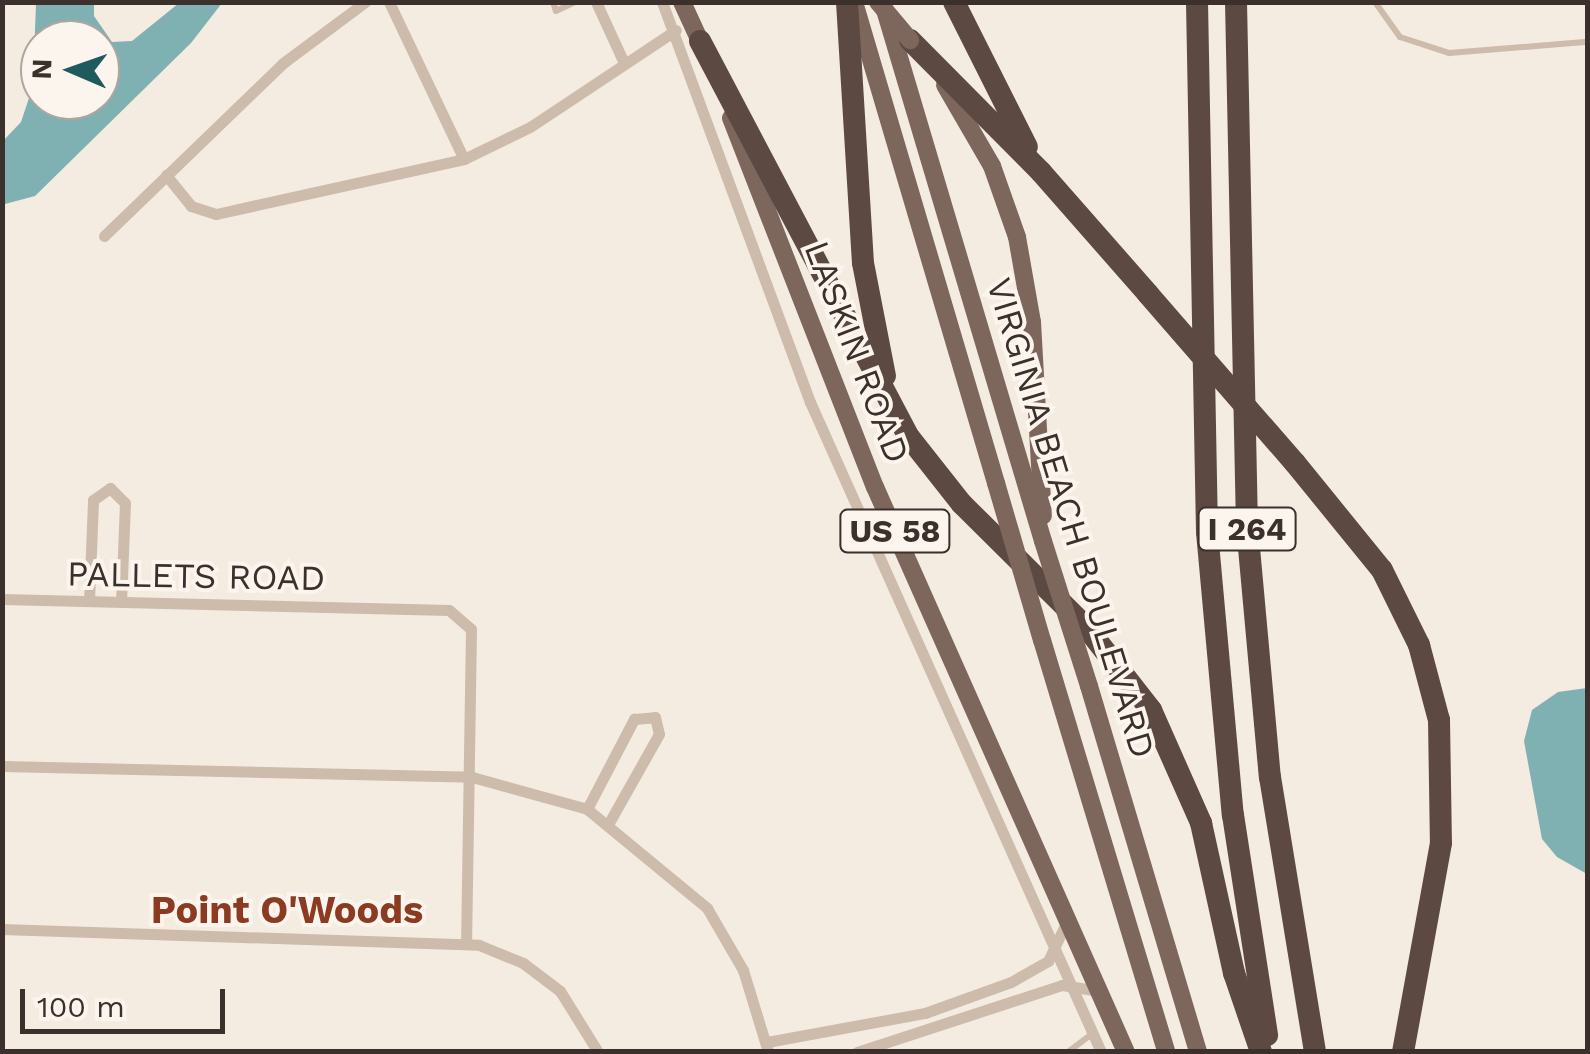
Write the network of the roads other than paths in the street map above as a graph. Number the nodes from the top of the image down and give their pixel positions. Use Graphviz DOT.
graph roads {
  1 [pos="365,2"];
  2 [pos="389,2"];
  3 [pos="552,2"];
  4 [pos="575,2"];
  5 [pos="596,2"];
  6 [pos="662,2"];
  7 [pos="682,2"];
  8 [pos="850,2"];
  9 [pos="880,2"];
  10 [pos="954,2"];
  11 [pos="1197,2"];
  12 [pos="1236,2"];
  13 [pos="1375,2"];
  14 [pos="676,30"];
  15 [pos="910,40"];
  16 [pos="700,41"];
  17 [pos="1585,42"];
  18 [pos="624,63"];
  19 [pos="464,159"];
  20 [pos="1041,172"];
  21 [pos="166,175"];
  22 [pos="104,236"];
  23 [pos="908,437"];
  24 [pos="1044,541"];
  25 [pos="2,599"];
  26 [pos="89,601"];
  27 [pos="121,602"];
  28 [pos="2,766"];
  29 [pos="472,778"];
  30 [pos="587,809"];
  31 [pos="610,821"];
  32 [pos="1067,916"];
  33 [pos="2,929"];
  34 [pos="466,942"];
  35 [pos="1057,950"];
  36 [pos="1072,984"];
  37 [pos="1100,990"];
  38 [pos="1093,1033"];
  39 [pos="767,1047"];
  40 [pos="598,1052"];
  41 [pos="857,1052"];
  42 [pos="1068,1052"];
  43 [pos="1102,1052"];
  44 [pos="1126,1052"];
  45 [pos="1166,1052"];
  46 [pos="1198,1052"];
  47 [pos="1261,1052"];
  48 [pos="1271,1052"];
  49 [pos="1315,1052"];
  50 [pos="1402,1052"];
  1 -- 21 [label="street"];
  2 -- 19 [label="street"];
  3 -- 4 [label="lane"];
  5 -- 18 [label="street"];
  6 -- 14 [label="street, LASKIN ROAD"];
  7 -- 16 [label="main road, LASKIN ROAD / US 58"];
  8 -- 23 [label="highway"];
  8 -- 45 [label="main road, VIRGINIA BEACH BOULEVARD, bridge"];
  9 -- 15 [label="main road, bridge"];
  9 -- 24 [label="main road, VIRGINIA BEACH BOULEVARD"];
  10 -- 20 [label="highway"];
  11 -- 48 [label="highway, I 264"];
  12 -- 49 [label="highway, I 264"];
  13 -- 17 [label="lane"];
  14 -- 18 [label="street"];
  14 -- 35 [label="street, LASKIN ROAD"];
  15 -- 20 [label="highway"];
  15 -- 24 [label="main road"];
  16 -- 23 [label="highway"];
  16 -- 32 [label="main road, LASKIN ROAD / US 58"];
  18 -- 19 [label="street"];
  19 -- 21 [label="street"];
  20 -- 50 [label="highway, bridge"];
  21 -- 22 [label="street"];
  23 -- 47 [label="highway"];
  24 -- 46 [label="main road, VIRGINIA BEACH BOULEVARD, bridge"];
  25 -- 26 [label="street, PALLETS ROAD"];
  26 -- 27 [label="street, PALLETS ROAD"];
  26 -- 27 [label="street"];
  27 -- 29 [label="street, PALLETS ROAD"];
  28 -- 29 [label="street"];
  29 -- 30 [label="street"];
  29 -- 34 [label="street"];
  30 -- 31 [label="street"];
  30 -- 31 [label="street"];
  31 -- 39 [label="street"];
  32 -- 35 [label="street"];
  32 -- 37 [label="main road, LASKIN ROAD / US 58"];
  33 -- 34 [label="street"];
  34 -- 40 [label="street"];
  35 -- 36 [label="street, LASKIN ROAD"];
  35 -- 39 [label="street"];
  36 -- 37 [label="street"];
  36 -- 38 [label="street, LASKIN ROAD"];
  36 -- 41 [label="street"];
  37 -- 44 [label="main road, LASKIN ROAD / US 58"];
  38 -- 42 [label="lane"];
  38 -- 43 [label="street, LASKIN ROAD"];
}
